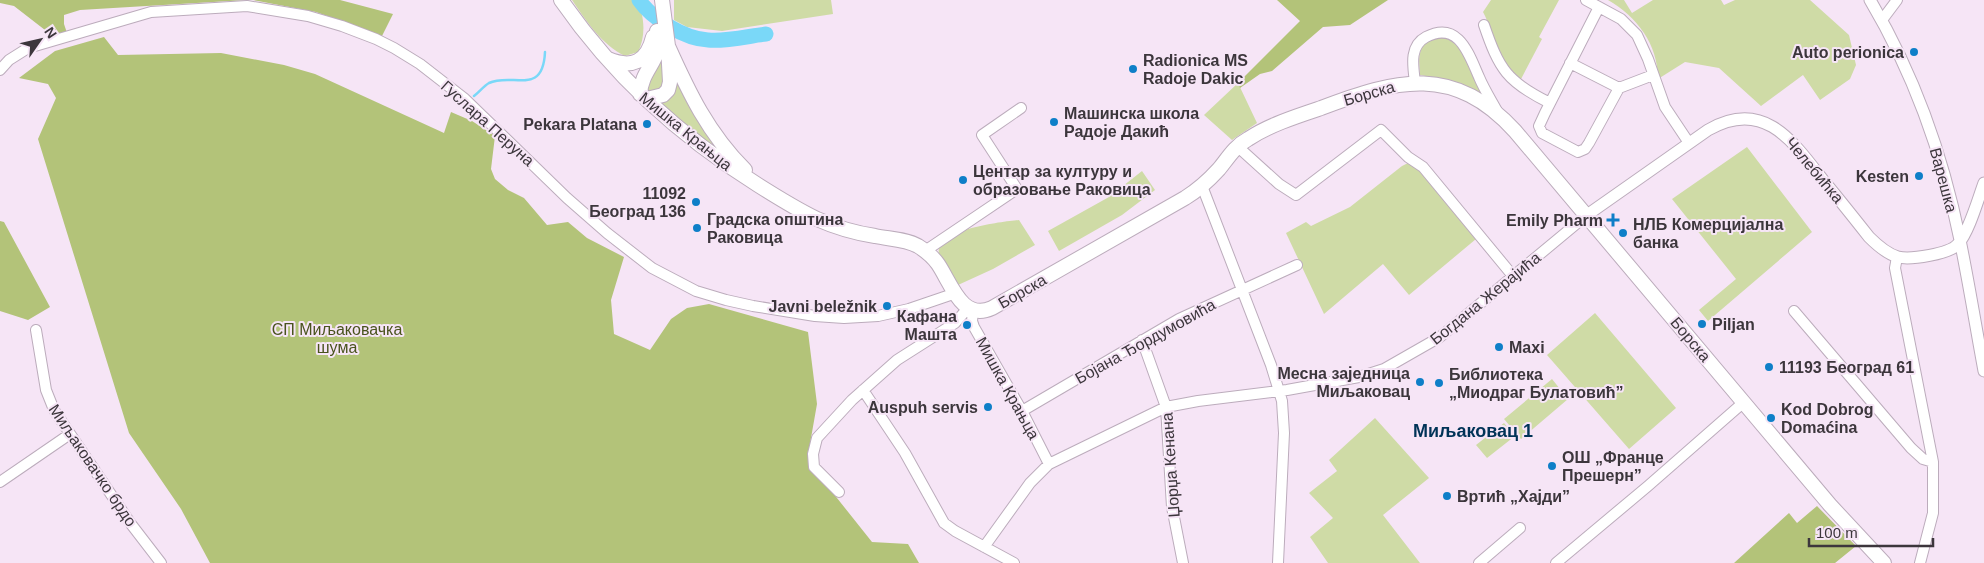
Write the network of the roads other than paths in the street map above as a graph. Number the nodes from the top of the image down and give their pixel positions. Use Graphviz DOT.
graph roads {
  1 [pos="561,0"];
  2 [pos="654,0"];
  3 [pos="662,0"];
  4 [pos="1586,0"];
  5 [pos="1870,0"];
  6 [pos="1897,0"];
  7 [pos="1599,7"];
  8 [pos="1882,20"];
  9 [pos="1484,25"];
  10 [pos="656,26"];
  11 [pos="668,46"];
  12 [pos="605,57"];
  13 [pos="1570,63"];
  14 [pos="0,70"];
  15 [pos="1653,75"];
  16 [pos="1415,82"];
  17 [pos="1619,88"];
  18 [pos="644,96"];
  19 [pos="1550,103"];
  20 [pos="1021,108"];
  21 [pos="1499,114"];
  22 [pos="1689,143"];
  23 [pos="1238,146"];
  24 [pos="1984,183"];
  25 [pos="1202,186"];
  26 [pos="762,188"];
  27 [pos="1976,205"];
  28 [pos="1952,206"];
  29 [pos="1587,215"];
  30 [pos="1960,241"];
  31 [pos="925,251"];
  32 [pos="1897,257"];
  33 [pos="1297,265"];
  34 [pos="1512,276"];
  35 [pos="1242,291"];
  36 [pos="956,293"];
  37 [pos="970,309"];
  38 [pos="1794,311"];
  39 [pos="36,330"];
  40 [pos="1142,340"];
  41 [pos="1984,371"];
  42 [pos="863,390"];
  43 [pos="1280,391"];
  44 [pos="1744,402"];
  45 [pos="1166,407"];
  46 [pos="1022,411"];
  47 [pos="70,434"];
  48 [pos="1933,462"];
  49 [pos="1049,464"];
  50 [pos="0,482"];
  51 [pos="839,492"];
  52 [pos="1520,528"];
  53 [pos="984,547"];
  54 [pos="161,563"];
  55 [pos="1014,563"];
  56 [pos="1183,563"];
  57 [pos="1278,563"];
  58 [pos="1479,563"];
  59 [pos="1556,563"];
  60 [pos="1884,563"];
  61 [pos="1920,563"];
  1 -- 12 [label="main road, Мишка Крањца"];
  2 -- 10 [label="main road"];
  3 -- 11 [label="main road"];
  4 -- 7 [label="street"];
  5 -- 8 [label="street, Варешка"];
  6 -- 8 [label="street"];
  7 -- 13 [label="street"];
  7 -- 15 [label="street"];
  8 -- 28 [label="street, Варешка"];
  9 -- 19 [label="street"];
  10 -- 12 [label="main road"];
  10 -- 18 [label="main road"];
  11 -- 18 [label="main road"];
  11 -- 26 [label="main road"];
  12 -- 18 [label="main road, Мишка Крањца"];
  13 -- 17 [label="street"];
  13 -- 19 [label="street"];
  14 -- 36 [label="street, Гуслара Перуна"];
  15 -- 17 [label="street"];
  15 -- 22 [label="street"];
  16 -- 21 [label="main road, Борска"];
  16 -- 21 [label="street"];
  16 -- 23 [label="main road, Борска"];
  17 -- 19 [label="street"];
  18 -- 26 [label="main road, Мишка Крањца"];
  20 -- 31 [label="street"];
  21 -- 29 [label="main road, Борска"];
  22 -- 29 [label="street, Челебићка"];
  22 -- 32 [label="street, Челебићка"];
  23 -- 25 [label="main road, Борска"];
  23 -- 34 [label="street"];
  24 -- 27 [label="street"];
  25 -- 35 [label="street"];
  25 -- 37 [label="main road, Борска"];
  26 -- 31 [label="main road, Мишка Крањца"];
  27 -- 28 [label="street"];
  27 -- 30 [label="street"];
  28 -- 30 [label="street, Варешка"];
  29 -- 34 [label="street, Богдана Жерајића"];
  29 -- 44 [label="main road, Борска"];
  30 -- 32 [label="street"];
  30 -- 41 [label="street, Варешка"];
  31 -- 36 [label="main road, Мишка Крањца"];
  32 -- 48 [label="street"];
  33 -- 35 [label="street, Бојана Ђордумовића"];
  34 -- 43 [label="street, Богдана Жерајића"];
  35 -- 40 [label="street, Бојана Ђордумовића"];
  35 -- 43 [label="street"];
  36 -- 37 [label="main road, Мишка Крањца"];
  37 -- 42 [label="street"];
  37 -- 46 [label="street, Мишка Крањца"];
  38 -- 48 [label="street"];
  39 -- 47 [label="street, Миљаковачко брдо"];
  40 -- 45 [label="street, Џорџа Кенана"];
  40 -- 46 [label="street, Бојана Ђордумовића"];
  42 -- 51 [label="street"];
  42 -- 53 [label="street"];
  43 -- 45 [label="street, Богдана Жерајића"];
  43 -- 57 [label="street"];
  44 -- 59 [label="street"];
  44 -- 60 [label="main road, Борска"];
  45 -- 49 [label="street, Богдана Жерајића"];
  45 -- 56 [label="street, Џорџа Кенана"];
  46 -- 49 [label="street, Мишка Крањца"];
  47 -- 50 [label="street"];
  47 -- 54 [label="street, Миљаковачко брдо"];
  48 -- 61 [label="street"];
  49 -- 53 [label="street, Богдана Жерајића"];
  52 -- 58 [label="street"];
  53 -- 55 [label="street"];
}
